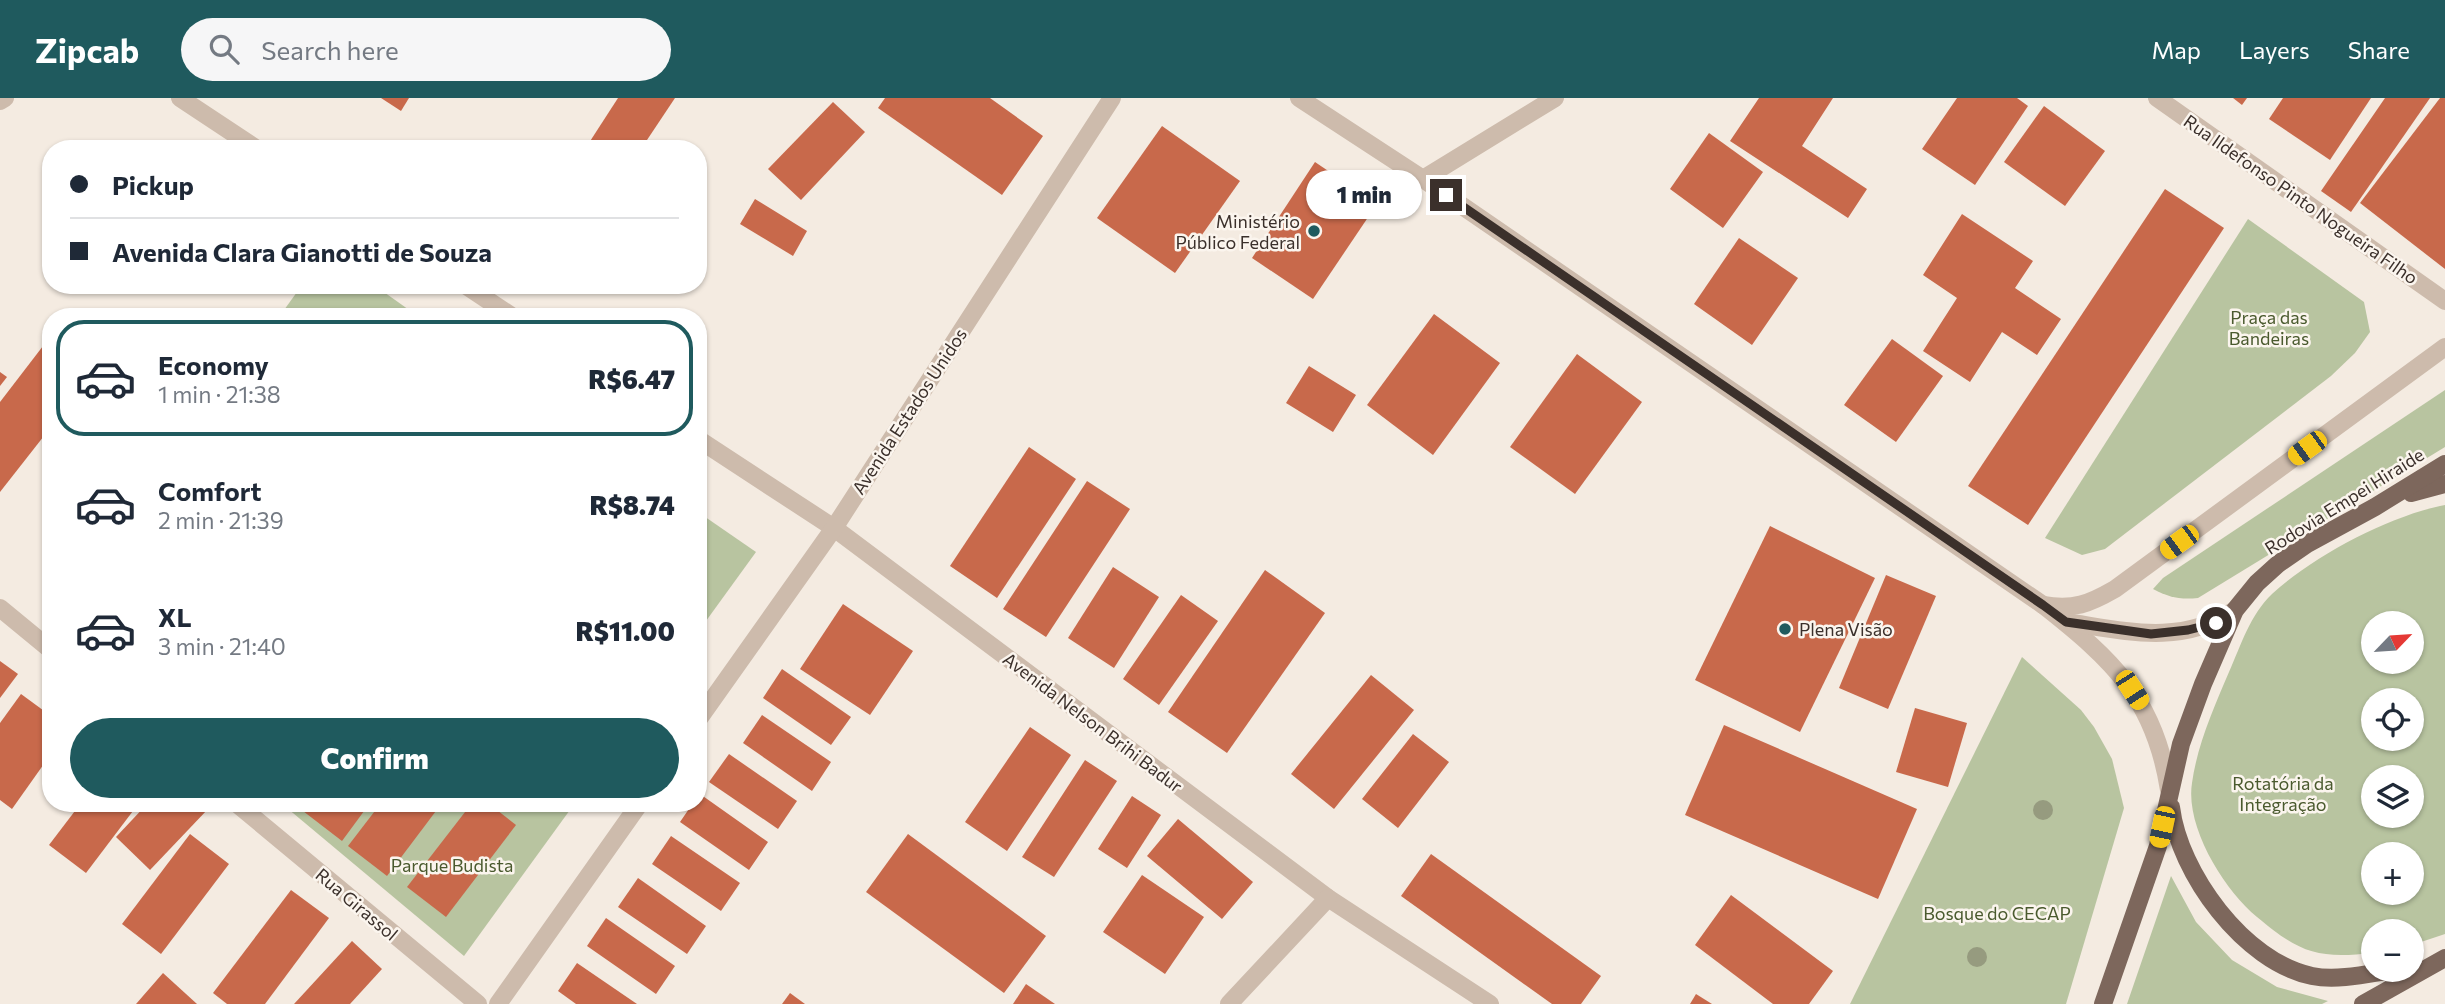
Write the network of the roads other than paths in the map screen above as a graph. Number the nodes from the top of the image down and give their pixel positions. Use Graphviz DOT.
graph roads {
  1 [pos="5,98"];
  2 [pos="180,98"];
  3 [pos="1112,98"];
  4 [pos="1299,98"];
  5 [pos="1555,98"];
  6 [pos="2157,98"];
  7 [pos="0,101"];
  8 [pos="243,140"];
  9 [pos="1423,179"];
  10 [pos="478,294"];
  11 [pos="2445,301"];
  12 [pos="500,308"];
  13 [pos="2445,346"];
  14 [pos="707,445"];
  15 [pos="2445,464"];
  16 [pos="2445,484"];
  17 [pos="2375,508"];
  18 [pos="834,528"];
  19 [pos="2043,605"];
  20 [pos="0,608"];
  21 [pos="2235,610"];
  22 [pos="2066,622"];
  23 [pos="42,643"];
  24 [pos="707,707"];
  25 [pos="2169,790"];
  26 [pos="247,812"];
  27 [pos="634,812"];
  28 [pos="1328,898"];
  29 [pos="2445,956"];
  30 [pos="2424,962"];
  31 [pos="2361,974"];
  32 [pos="478,1004"];
  33 [pos="498,1004"];
  34 [pos="1229,1004"];
  35 [pos="1490,1004"];
  36 [pos="2104,1004"];
  37 [pos="2363,1004"];
  1 -- 7 [label="street"];
  2 -- 8 [label="street"];
  3 -- 18 [label="street, Avenida Estados Unidos"];
  4 -- 9 [label="street"];
  5 -- 9 [label="street"];
  6 -- 11 [label="street, Rua Ildefonso Pinto Nogueira Filho"];
  9 -- 19 [label="street"];
  10 -- 12 [label="street"];
  13 -- 19 [label="street"];
  14 -- 18 [label="street, Avenida Nelson Brihi Badur"];
  15 -- 17 [label="main road, Rodovia Empei Hiraide"];
  16 -- 17 [label="main road"];
  17 -- 21 [label="main road, Rodovia Empei Hiraide"];
  18 -- 24 [label="street, Avenida Estados Unidos"];
  18 -- 28 [label="street, Avenida Nelson Brihi Badur"];
  19 -- 22 [label="street"];
  20 -- 23 [label="street"];
  21 -- 22 [label="street"];
  21 -- 25 [label="main road, Rodovia Empei Hiraide"];
  22 -- 25 [label="street"];
  25 -- 31 [label="main road"];
  25 -- 36 [label="main road, Rodovia Empei Hiraide"];
  26 -- 32 [label="street, Rua Girassol"];
  27 -- 33 [label="street"];
  28 -- 34 [label="street"];
  28 -- 35 [label="street, Avenida Nelson Brihi Badur"];
  29 -- 30 [label="main road"];
  29 -- 37 [label="main road"];
}
